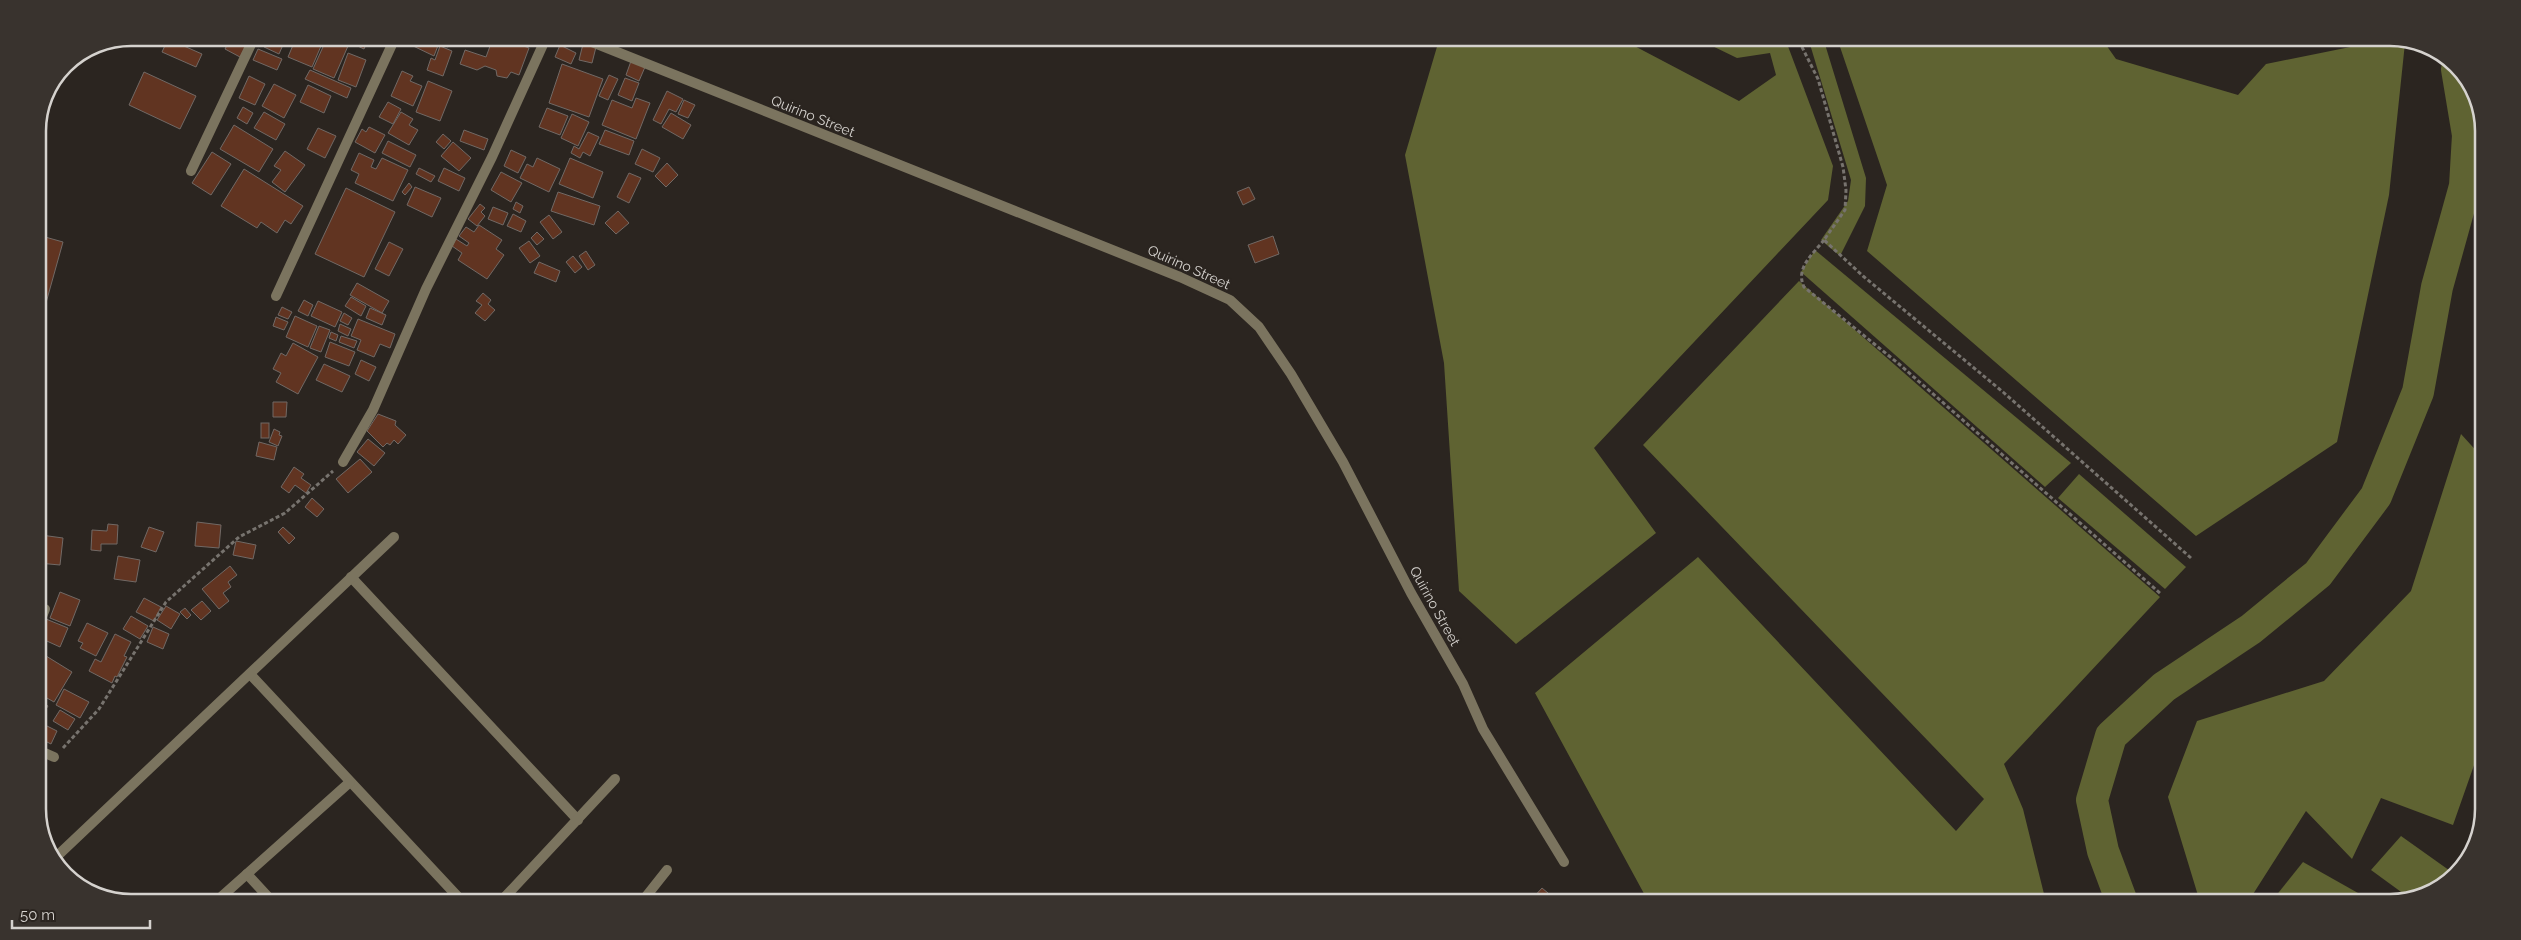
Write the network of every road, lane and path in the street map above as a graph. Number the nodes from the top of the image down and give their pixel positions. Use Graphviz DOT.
graph roads {
  1 [pos="250,46"];
  2 [pos="391,46"];
  3 [pos="542,46"];
  4 [pos="602,46"];
  5 [pos="1802,46"];
  6 [pos="190,171"];
  7 [pos="1824,240"];
  8 [pos="276,296"];
  9 [pos="343,462"];
  10 [pos="394,537"];
  11 [pos="2191,558"];
  12 [pos="351,577"];
  13 [pos="2161,594"];
  14 [pos="250,674"];
  15 [pos="46,754"];
  16 [pos="54,757"];
  17 [pos="615,780"];
  18 [pos="350,782"];
  19 [pos="578,820"];
  20 [pos="60,854"];
  21 [pos="1564,862"];
  22 [pos="667,870"];
  23 [pos="247,874"];
  24 [pos="224,894"];
  25 [pos="265,894"];
  26 [pos="455,894"];
  27 [pos="508,894"];
  28 [pos="648,894"];
  1 -- 6 [label="street"];
  2 -- 8 [label="street"];
  3 -- 9 [label="street"];
  4 -- 21 [label="street, Quirino Street"];
  5 -- 7 [label="path"];
  7 -- 11 [label="path"];
  7 -- 13 [label="path"];
  9 -- 16 [label="path"];
  10 -- 12 [label="street"];
  12 -- 14 [label="street"];
  12 -- 19 [label="street"];
  14 -- 18 [label="street"];
  14 -- 20 [label="street"];
  15 -- 16 [label="street"];
  17 -- 19 [label="street"];
  18 -- 23 [label="street"];
  18 -- 26 [label="street"];
  19 -- 27 [label="street"];
  22 -- 28 [label="street"];
  23 -- 24 [label="street"];
  23 -- 25 [label="street"];
}
